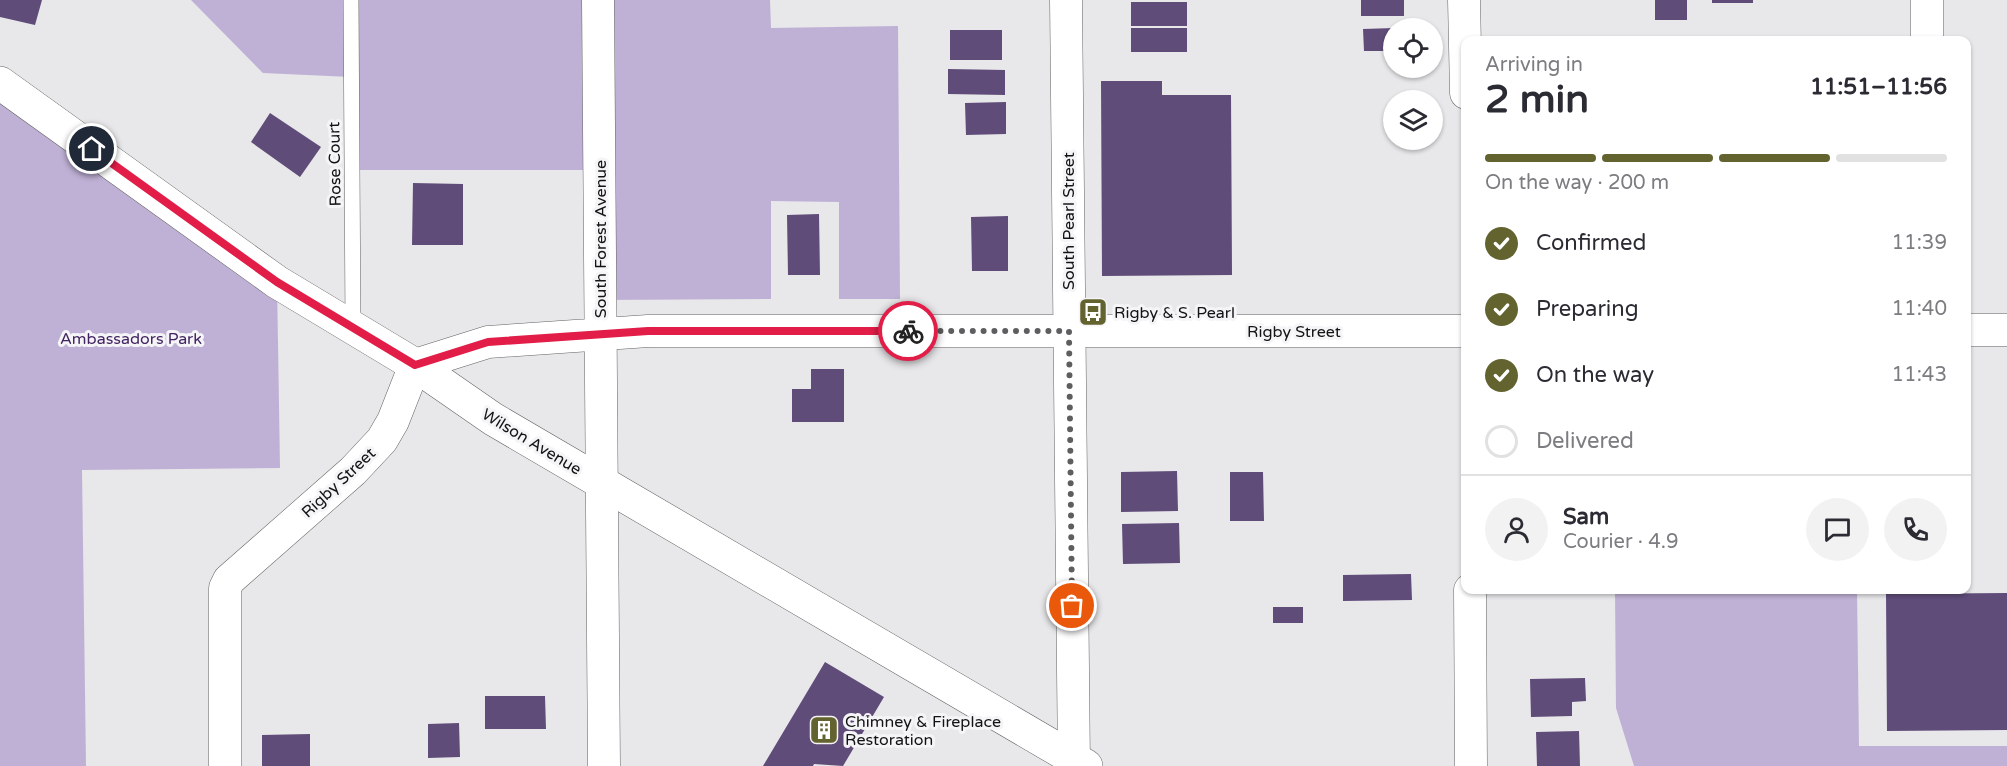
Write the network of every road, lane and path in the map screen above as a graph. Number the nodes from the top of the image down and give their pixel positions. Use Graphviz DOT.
graph roads {
  1 [pos="351,0"];
  2 [pos="598,0"];
  3 [pos="1066,0"];
  4 [pos="1464,0"];
  5 [pos="1927,0"];
  6 [pos="1465,36"];
  7 [pos="1927,36"];
  8 [pos="0,83"];
  9 [pos="353,328"];
  10 [pos="1971,330"];
  11 [pos="2007,330"];
  12 [pos="1069,331"];
  13 [pos="1461,331"];
  14 [pos="600,335"];
  15 [pos="415,365"];
  16 [pos="601,482"];
  17 [pos="1470,594"];
  18 [pos="1078,764"];
  19 [pos="225,766"];
  20 [pos="604,766"];
  21 [pos="1471,766"];
  1 -- 9 [label="lane, Rose Court"];
  2 -- 14 [label="street, South Forest Avenue"];
  3 -- 12 [label="street, South Pearl Street"];
  4 -- 6 [label="street"];
  5 -- 7 [label="street"];
  8 -- 9 [label="main road, Wilson Avenue"];
  9 -- 15 [label="main road, Wilson Avenue"];
  10 -- 11 [label="street"];
  12 -- 13 [label="street, Rigby Street"];
  12 -- 14 [label="street, Rigby Street"];
  12 -- 18 [label="street, South Pearl Street"];
  14 -- 15 [label="street, Rigby Street"];
  14 -- 16 [label="street, South Forest Avenue"];
  15 -- 16 [label="main road, Wilson Avenue"];
  15 -- 19 [label="street, Rigby Street"];
  16 -- 18 [label="main road, Wilson Avenue"];
  16 -- 20 [label="street, South Forest Avenue"];
  17 -- 21 [label="street"];
}
